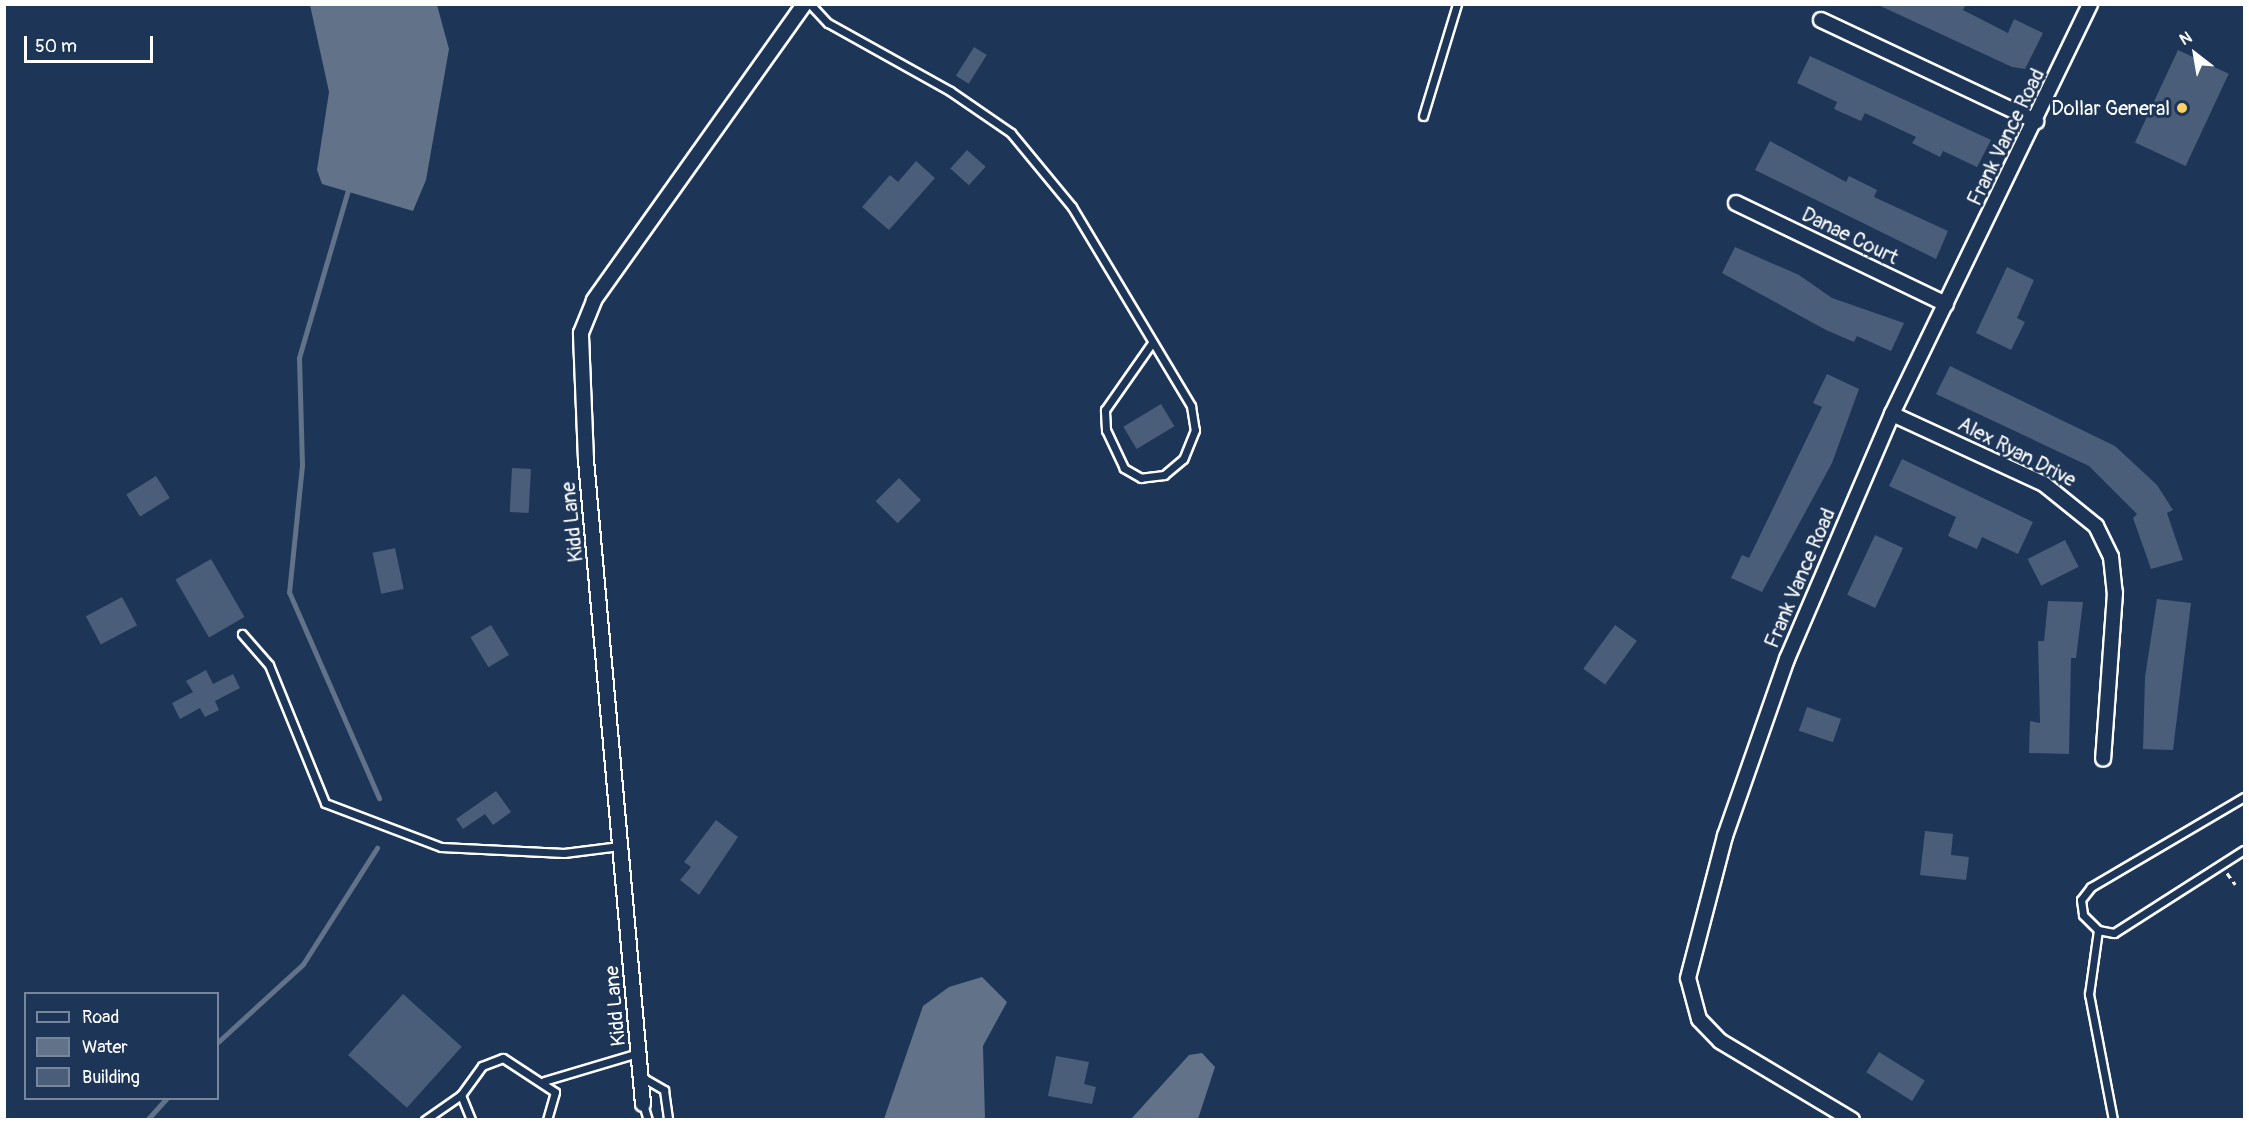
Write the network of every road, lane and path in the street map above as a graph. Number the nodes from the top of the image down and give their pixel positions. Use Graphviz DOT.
graph roads {
  1 [pos="804,4"];
  2 [pos="810,4"];
  3 [pos="1457,4"];
  4 [pos="2090,4"];
  5 [pos="1821,20"];
  6 [pos="1423,116"];
  7 [pos="2036,121"];
  8 [pos="1736,203"];
  9 [pos="1946,304"];
  10 [pos="1152,343"];
  11 [pos="1892,414"];
  12 [pos="242,634"];
  13 [pos="2103,759"];
  14 [pos="2244,797"];
  15 [pos="620,846"];
  16 [pos="2244,850"];
  17 [pos="2098,930"];
  18 [pos="638,1053"];
  19 [pos="640,1076"];
  20 [pos="544,1081"];
  21 [pos="461,1095"];
  22 [pos="643,1104"];
  23 [pos="425,1119"];
  24 [pos="471,1119"];
  25 [pos="547,1119"];
  26 [pos="648,1119"];
  27 [pos="668,1119"];
  28 [pos="1852,1119"];
  29 [pos="2113,1119"];
  1 -- 15 [label="street, Kidd Lane"];
  2 -- 10 [label="lane"];
  3 -- 6 [label="lane"];
  4 -- 7 [label="street, Frank Vance Road"];
  5 -- 7 [label="street"];
  7 -- 9 [label="street, Frank Vance Road"];
  8 -- 9 [label="street, Danae Court"];
  9 -- 11 [label="street, Frank Vance Road"];
  10 -- 10 [label="lane"];
  11 -- 13 [label="street, Alex Ryan Drive"];
  11 -- 28 [label="street, Frank Vance Road"];
  12 -- 15 [label="lane"];
  14 -- 17 [label="lane"];
  15 -- 18 [label="street, Kidd Lane"];
  16 -- 17 [label="lane"];
  17 -- 29 [label="lane"];
  18 -- 19 [label="street, Kidd Lane"];
  18 -- 20 [label="lane"];
  19 -- 22 [label="street, Kidd Lane"];
  19 -- 27 [label="lane"];
  20 -- 21 [label="lane"];
  20 -- 25 [label="lane"];
  21 -- 23 [label="lane"];
  21 -- 24 [label="lane"];
  22 -- 26 [label="lane"];
}
